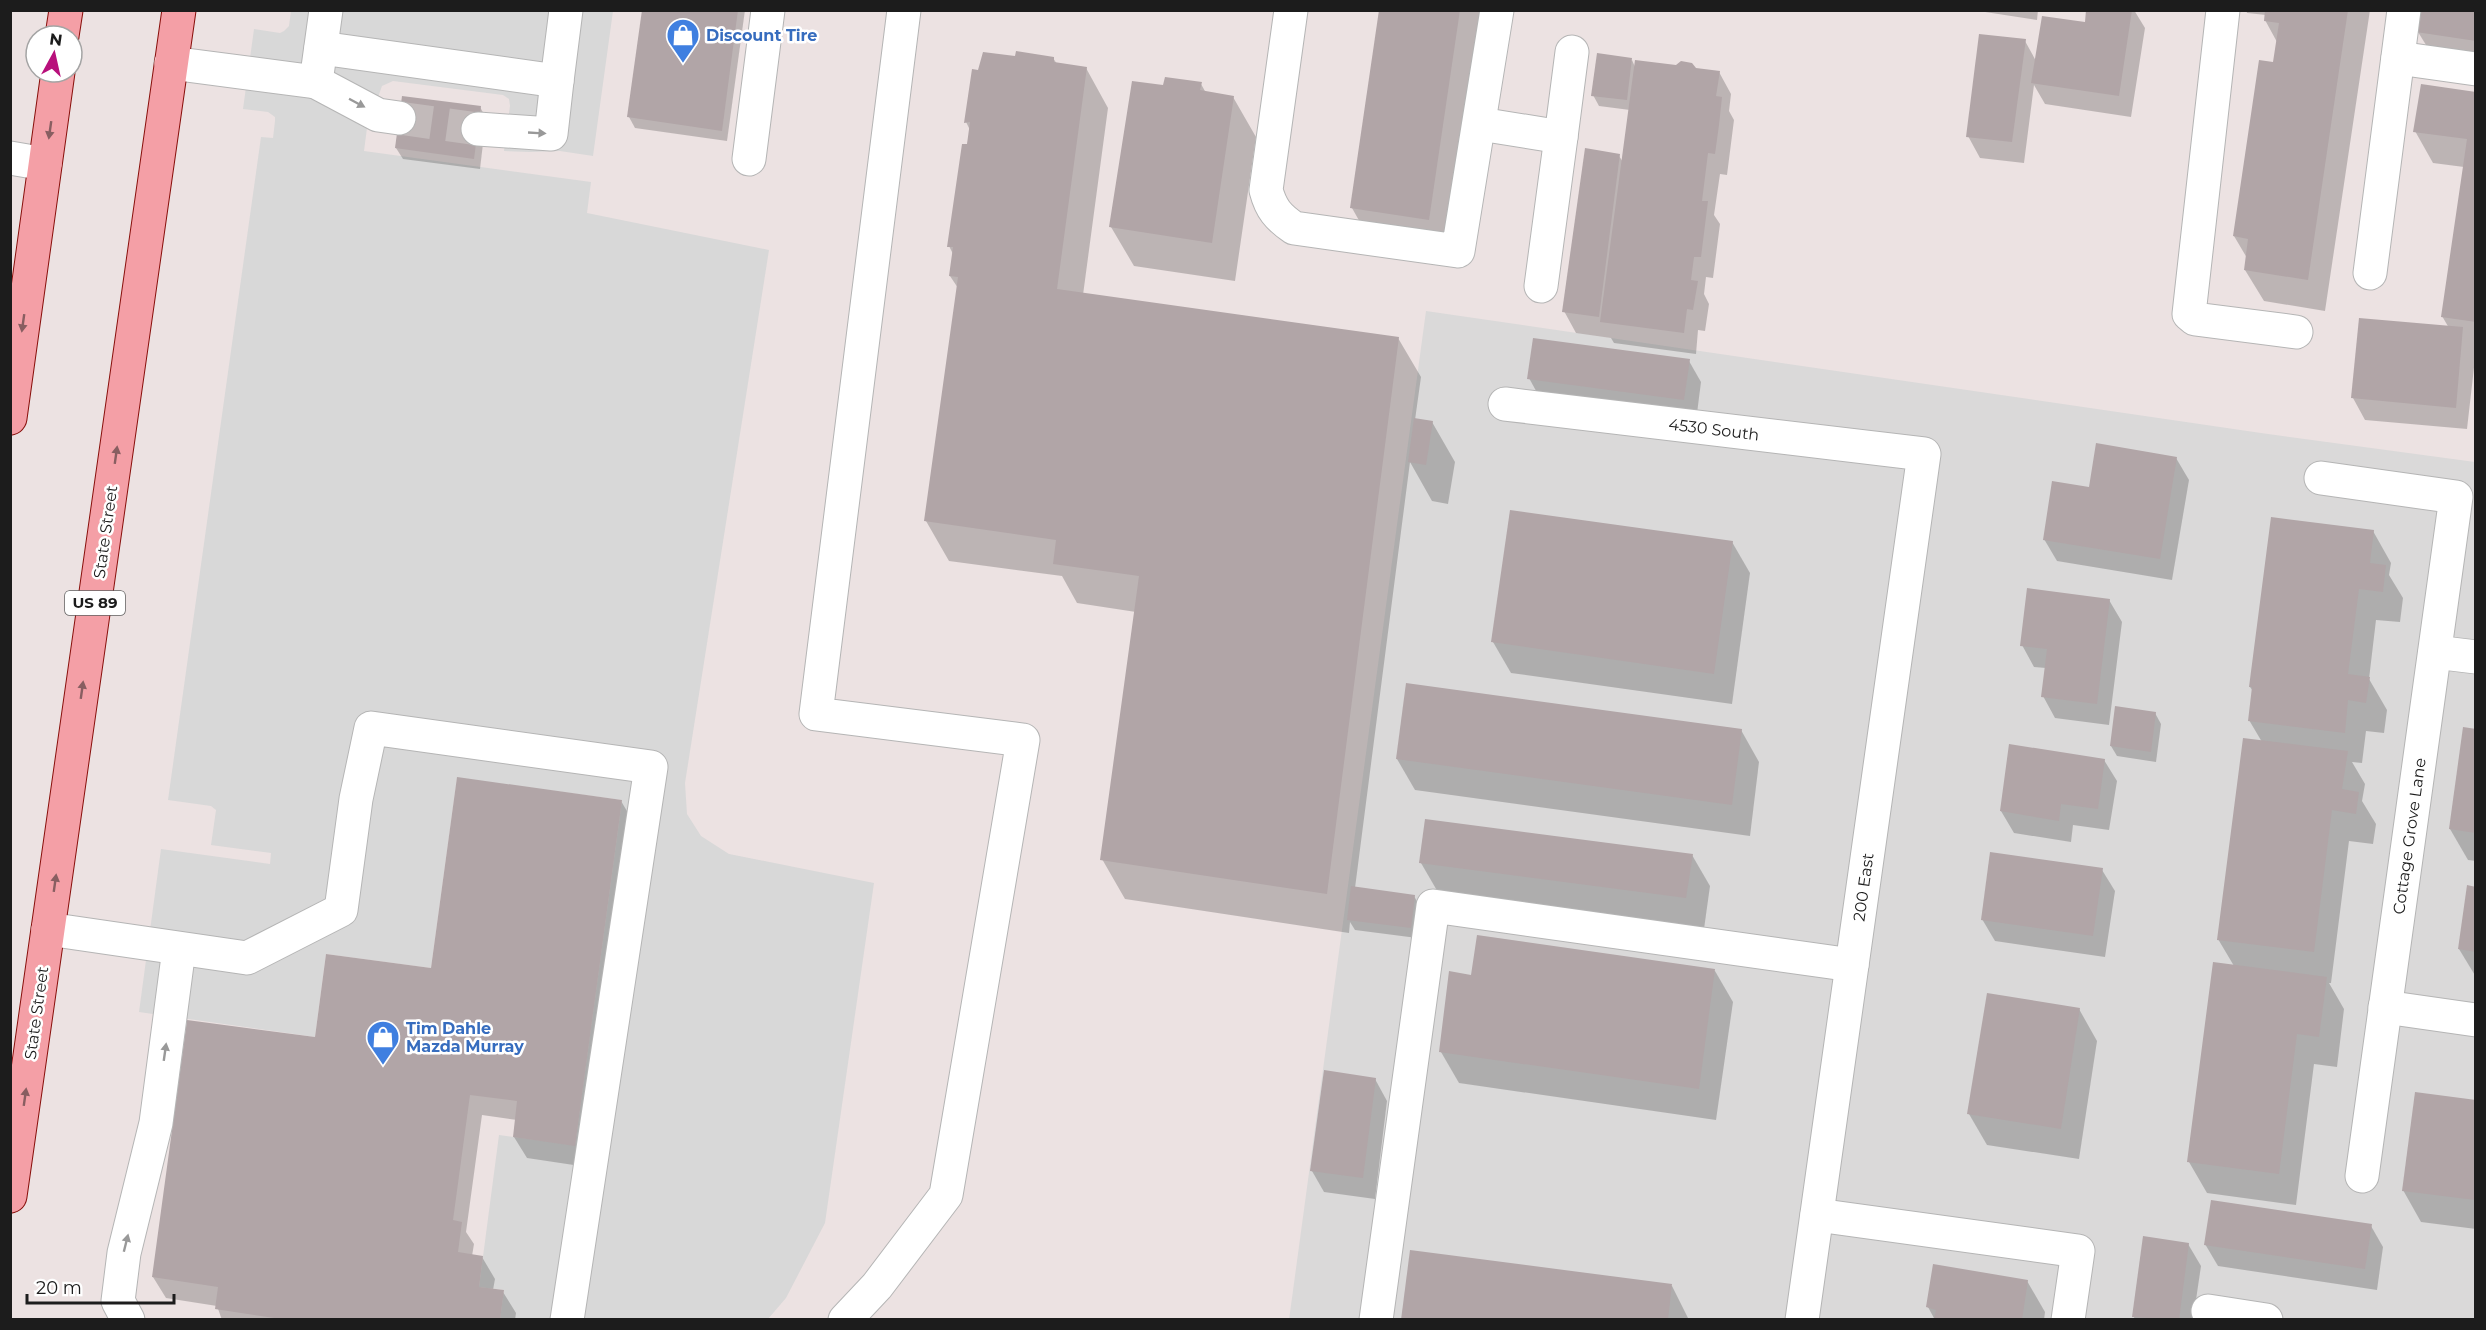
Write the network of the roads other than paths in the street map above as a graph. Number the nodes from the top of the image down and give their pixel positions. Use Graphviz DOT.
graph roads {
  1 [pos="179,10"];
  2 [pos="326,10"];
  3 [pos="566,10"];
  4 [pos="768,10"];
  5 [pos="904,10"];
  6 [pos="1291,10"];
  7 [pos="1497,10"];
  8 [pos="2223,10"];
  9 [pos="2404,10"];
  10 [pos="321,48"];
  11 [pos="1572,52"];
  12 [pos="2398,58"];
  13 [pos="171,63"];
  14 [pos="2475,69"];
  15 [pos="557,81"];
  16 [pos="316,82"];
  17 [pos="56,84"];
  18 [pos="399,118"];
  19 [pos="1480,124"];
  20 [pos="478,129"];
  21 [pos="1561,137"];
  22 [pos="10,159"];
  23 [pos="749,159"];
  24 [pos="45,164"];
  25 [pos="2370,273"];
  26 [pos="1541,286"];
  27 [pos="2296,332"];
  28 [pos="1504,404"];
  29 [pos="10,418"];
  30 [pos="1924,454"];
  31 [pos="2321,478"];
  32 [pos="2435,652"];
  33 [pos="2475,657"];
  34 [pos="48,928"];
  35 [pos="179,949"];
  36 [pos="1852,965"];
  37 [pos="2385,1007"];
  38 [pos="2475,1020"];
  39 [pos="2362,1176"];
  40 [pos="10,1196"];
  41 [pos="1817,1215"];
  42 [pos="2208,1311"];
  43 [pos="128,1320"];
  44 [pos="567,1320"];
  45 [pos="845,1320"];
  46 [pos="1376,1320"];
  47 [pos="1802,1320"];
  48 [pos="2068,1320"];
  49 [pos="2266,1320"];
  1 -- 13 [label="main road, State Street / US 89"];
  2 -- 10 [label="street"];
  3 -- 15 [label="street"];
  4 -- 23 [label="street"];
  5 -- 45 [label="street"];
  6 -- 19 [label="street"];
  7 -- 19 [label="street"];
  8 -- 27 [label="street"];
  9 -- 12 [label="street"];
  10 -- 15 [label="street"];
  10 -- 16 [label="street"];
  11 -- 21 [label="street"];
  12 -- 14 [label="street"];
  12 -- 25 [label="street"];
  13 -- 16 [label="street"];
  34 -- 13 [label="main road, State Street / US 89, one-way"];
  20 -- 15 [label="street, one-way"];
  16 -- 18 [label="street, one-way"];
  17 -- 24 [label="main road, one-way"];
  19 -- 21 [label="street"];
  21 -- 26 [label="street"];
  22 -- 24 [label="street"];
  24 -- 29 [label="main road, one-way"];
  28 -- 30 [label="street, 4530 South"];
  30 -- 36 [label="street, 200 East"];
  31 -- 32 [label="street, Cottage Grove Lane"];
  32 -- 33 [label="street"];
  32 -- 37 [label="street, Cottage Grove Lane"];
  34 -- 35 [label="street"];
  40 -- 34 [label="main road, State Street / US 89, one-way"];
  43 -- 35 [label="street, one-way"];
  35 -- 44 [label="street"];
  36 -- 41 [label="street, 200 East"];
  36 -- 46 [label="street"];
  37 -- 38 [label="street"];
  37 -- 39 [label="street, Cottage Grove Lane"];
  41 -- 47 [label="street, 200 East"];
  41 -- 48 [label="street"];
  42 -- 49 [label="street"];
}
